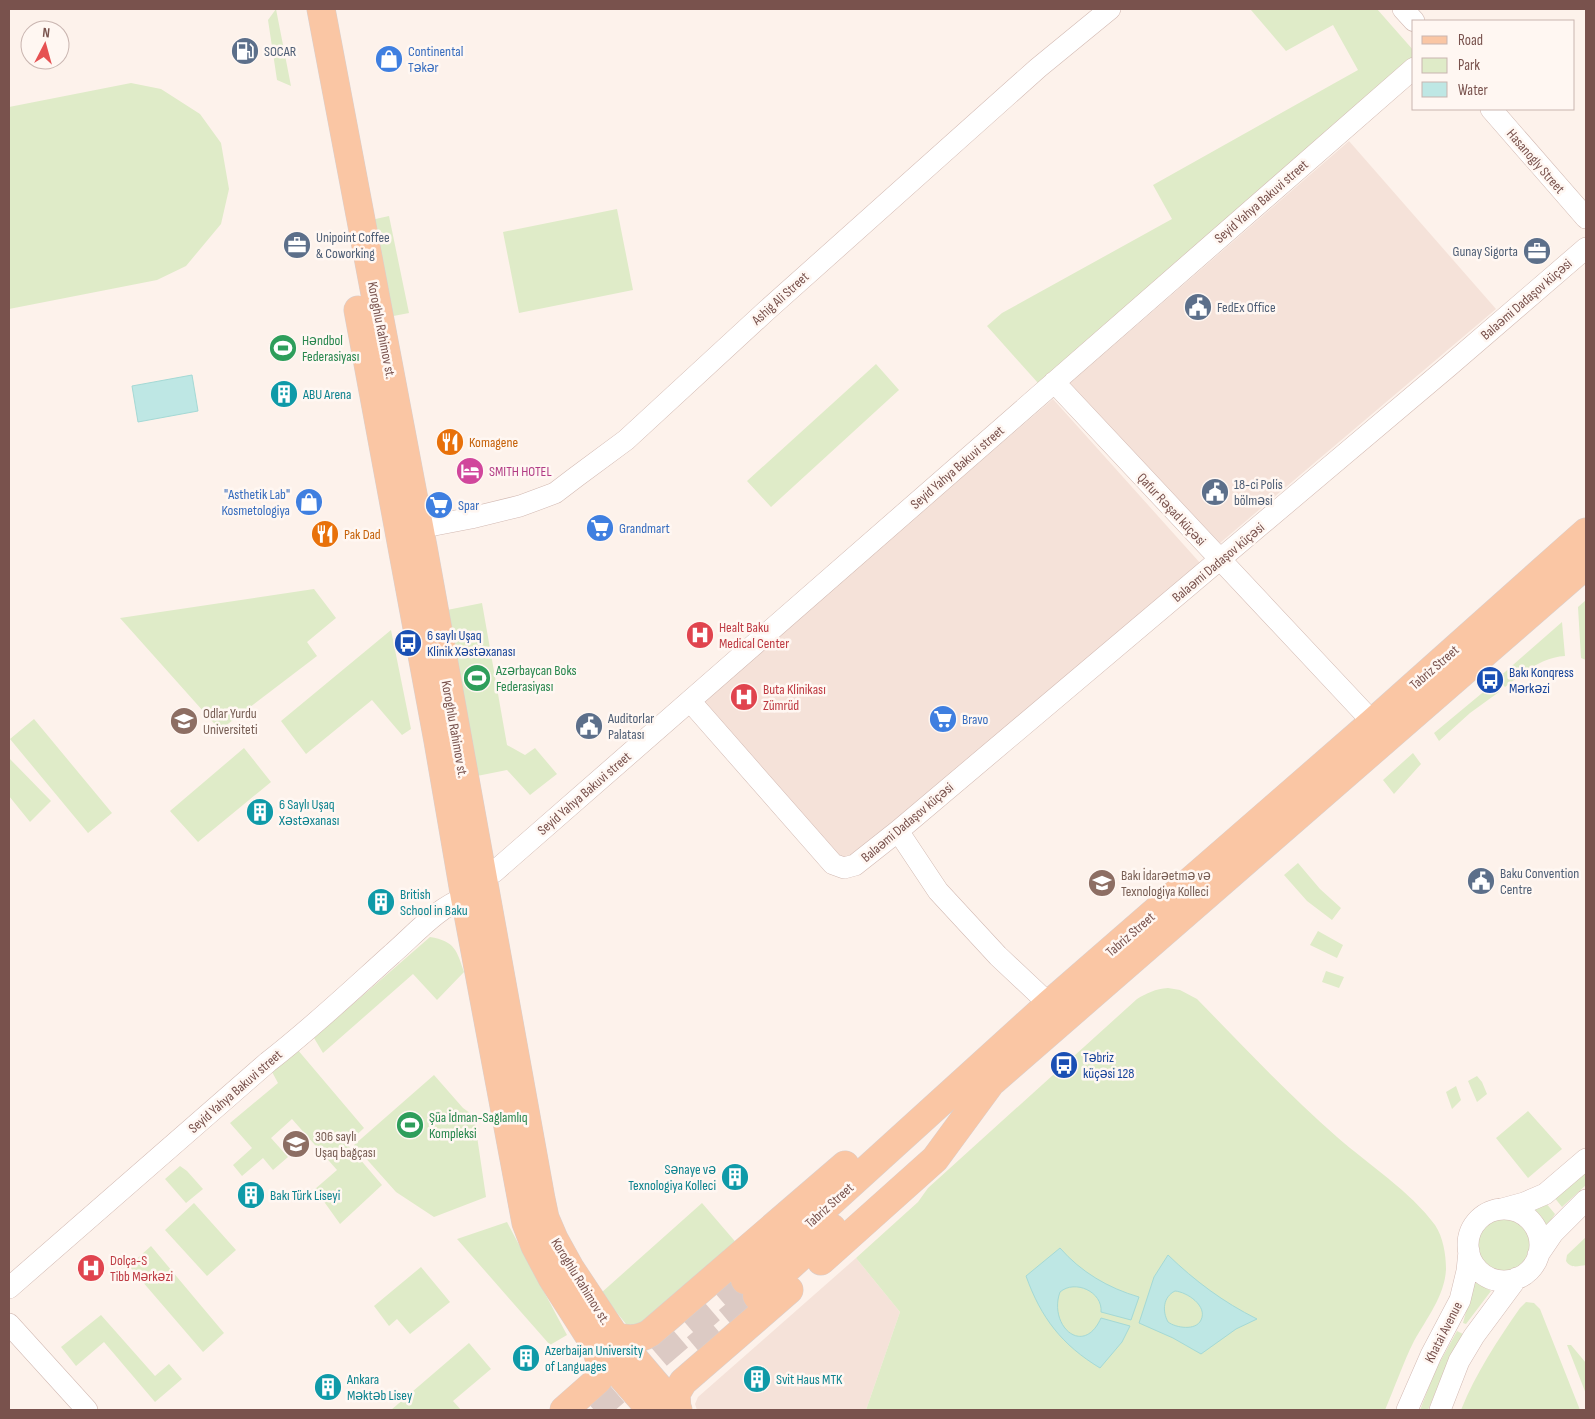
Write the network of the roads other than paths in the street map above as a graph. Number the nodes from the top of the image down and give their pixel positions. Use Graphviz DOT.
graph roads {
  1 [pos="302,9"];
  2 [pos="321,9"];
  3 [pos="1110,9"];
  4 [pos="1403,9"];
  5 [pos="1413,20"];
  6 [pos="1412,70"];
  7 [pos="1492,110"];
  8 [pos="1584,215"];
  9 [pos="1586,248"];
  10 [pos="1054,382"];
  11 [pos="419,528"];
  12 [pos="1586,532"];
  13 [pos="1220,560"];
  14 [pos="1586,565"];
  15 [pos="690,701"];
  16 [pos="1380,730"];
  17 [pos="898,831"];
  18 [pos="491,872"];
  19 [pos="465,898"];
  20 [pos="1049,1004"];
  21 [pos="987,1074"];
  22 [pos="1586,1159"];
  23 [pos="1586,1200"];
  24 [pos="1500,1209"];
  25 [pos="1469,1251"];
  26 [pos="1538,1255"];
  27 [pos="1517,1278"];
  28 [pos="9,1288"];
  29 [pos="751,1288"];
  30 [pos="9,1324"];
  31 [pos="605,1341"];
  32 [pos="87,1410"];
  33 [pos="564,1410"];
  34 [pos="651,1410"];
  35 [pos="678,1410"];
  36 [pos="1406,1410"];
  37 [pos="1440,1410"];
  1 -- 19 [label="main road, Koroghlu Rahimov st."];
  2 -- 11 [label="main road, Koroghlu Rahimov st."];
  3 -- 11 [label="street, Ashig Ali Street"];
  4 -- 5 [label="street"];
  6 -- 10 [label="street, Seyid Yahya Bakuvi street"];
  7 -- 8 [label="street, Hasanogly Street"];
  9 -- 13 [label="street, Balaəmi Dadaşov küçəsi"];
  10 -- 13 [label="street, Qafur Rəşad küçəsi"];
  10 -- 15 [label="street, Seyid Yahya Bakuvi street"];
  11 -- 18 [label="main road, Koroghlu Rahimov st."];
  12 -- 16 [label="main road, Tabriz Street"];
  13 -- 16 [label="street, Qafur Rəşad küçəsi"];
  13 -- 17 [label="street, Balaəmi Dadaşov küçəsi"];
  14 -- 16 [label="main road, Tabriz Street"];
  15 -- 17 [label="street, Balaəmi Dadaşov küçəsi"];
  15 -- 18 [label="street, Seyid Yahya Bakuvi street"];
  16 -- 20 [label="main road, Tabriz Street"];
  16 -- 21 [label="main road, Tabriz Street"];
  17 -- 20 [label="street"];
  18 -- 31 [label="main road, Koroghlu Rahimov st."];
  19 -- 28 [label="street, Seyid Yahya Bakuvi street"];
  19 -- 31 [label="main road, Koroghlu Rahimov st."];
  20 -- 21 [label="main road, Tabriz Street"];
  21 -- 29 [label="main road, Tabriz Street"];
  21 -- 31 [label="main road"];
  21 -- 35 [label="main road"];
  22 -- 24 [label="street"];
  23 -- 26 [label="street"];
  24 -- 25 [label="street"];
  24 -- 26 [label="street"];
  25 -- 27 [label="street"];
  25 -- 36 [label="street, Khatai Avenue"];
  26 -- 27 [label="street"];
  27 -- 37 [label="street, Khatai Avenue"];
  30 -- 32 [label="street"];
  31 -- 33 [label="main road"];
  31 -- 34 [label="main road, Koroghlu Rahimov st."];
  31 -- 35 [label="main road, Koroghlu Rahimov st."];
}
